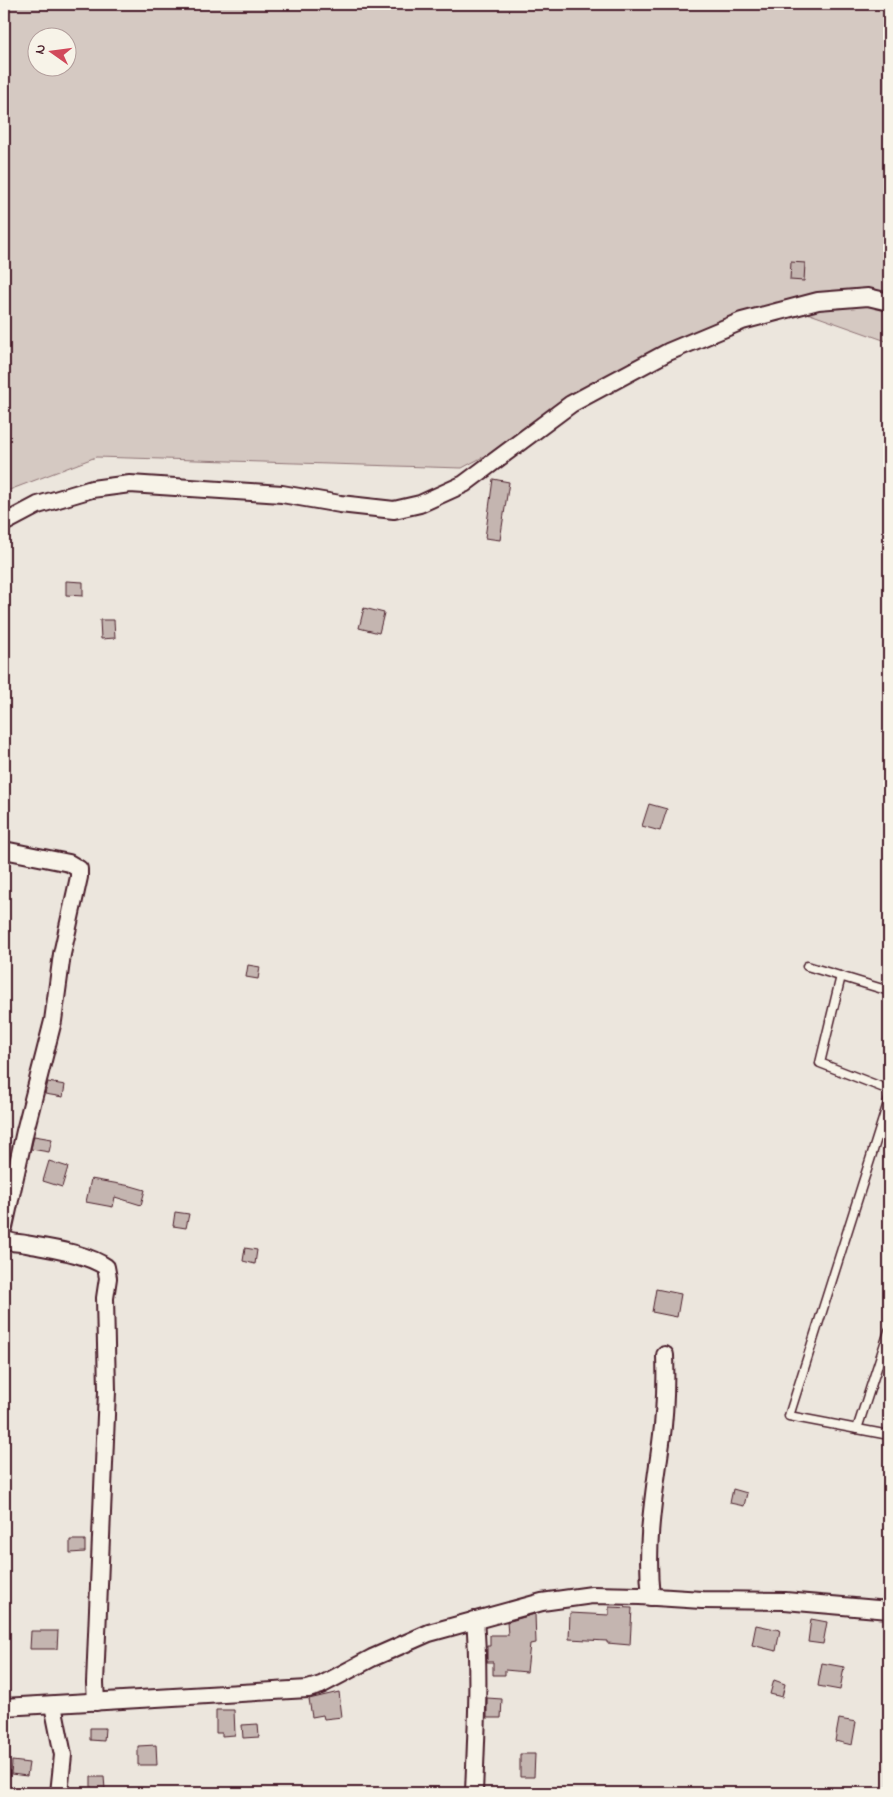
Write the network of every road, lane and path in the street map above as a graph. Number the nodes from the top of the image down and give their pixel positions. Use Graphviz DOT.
graph roads {
  1 [pos="889,302"];
  2 [pos="4,522"];
  3 [pos="4,850"];
  4 [pos="808,966"];
  5 [pos="841,976"];
  6 [pos="889,991"];
  7 [pos="889,1090"];
  8 [pos="889,1100"];
  9 [pos="4,1227"];
  10 [pos="4,1238"];
  11 [pos="889,1331"];
  12 [pos="665,1355"];
  13 [pos="858,1429"];
  14 [pos="889,1435"];
  15 [pos="651,1589"];
  16 [pos="889,1610"];
  17 [pos="475,1620"];
  18 [pos="95,1693"];
  19 [pos="53,1705"];
  20 [pos="4,1707"];
  21 [pos="59,1793"];
  22 [pos="474,1793"];
  1 -- 2 [label="street"];
  3 -- 9 [label="street"];
  4 -- 5 [label="lane"];
  5 -- 6 [label="lane"];
  5 -- 7 [label="lane"];
  8 -- 13 [label="lane"];
  10 -- 18 [label="street"];
  11 -- 13 [label="lane"];
  12 -- 15 [label="street"];
  13 -- 14 [label="lane"];
  15 -- 16 [label="street"];
  15 -- 17 [label="street"];
  17 -- 18 [label="street"];
  17 -- 22 [label="street"];
  18 -- 19 [label="street"];
  19 -- 20 [label="street"];
  19 -- 21 [label="street"];
}
